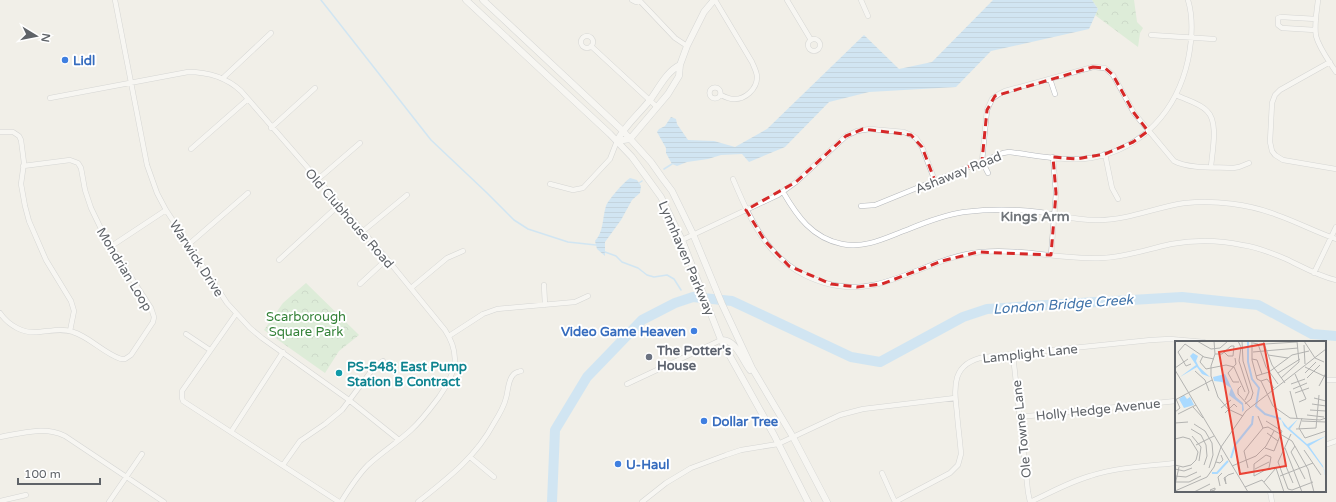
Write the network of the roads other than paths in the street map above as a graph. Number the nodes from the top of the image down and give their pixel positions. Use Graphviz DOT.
graph roads {
  1 [pos="115,0"];
  2 [pos="466,0"];
  3 [pos="483,0"];
  4 [pos="632,0"];
  5 [pos="640,0"];
  6 [pos="714,0"];
  7 [pos="787,0"];
  8 [pos="861,0"];
  9 [pos="1188,0"];
  10 [pos="1318,0"];
  11 [pos="868,16"];
  12 [pos="1316,19"];
  13 [pos="1315,30"];
  14 [pos="271,33"];
  15 [pos="1151,35"];
  16 [pos="1191,38"];
  17 [pos="1214,39"];
  18 [pos="811,40"];
  19 [pos="591,46"];
  20 [pos="687,46"];
  21 [pos="1330,62"];
  22 [pos="680,65"];
  23 [pos="1336,72"];
  24 [pos="223,78"];
  25 [pos="1050,79"];
  26 [pos="131,83"];
  27 [pos="315,88"];
  28 [pos="1055,94"];
  29 [pos="721,95"];
  30 [pos="1176,95"];
  31 [pos="50,98"];
  32 [pos="248,100"];
  33 [pos="650,100"];
  34 [pos="657,107"];
  35 [pos="271,128"];
  36 [pos="623,131"];
  37 [pos="1148,131"];
  38 [pos="0,132"];
  39 [pos="630,139"];
  40 [pos="617,141"];
  41 [pos="360,142"];
  42 [pos="191,149"];
  43 [pos="1105,154"];
  44 [pos="1053,157"];
  45 [pos="982,161"];
  46 [pos="1249,163"];
  47 [pos="23,166"];
  48 [pos="1211,167"];
  49 [pos="1336,169"];
  50 [pos="988,172"];
  51 [pos="733,179"];
  52 [pos="317,180"];
  53 [pos="935,181"];
  54 [pos="550,184"];
  55 [pos="783,192"];
  56 [pos="248,193"];
  57 [pos="407,195"];
  58 [pos="1118,199"];
  59 [pos="339,205"];
  60 [pos="861,206"];
  61 [pos="166,210"];
  62 [pos="746,210"];
  63 [pos="1054,215"];
  64 [pos="1336,227"];
  65 [pos="362,232"];
  66 [pos="693,234"];
  67 [pos="1333,238"];
  68 [pos="682,240"];
  69 [pos="188,245"];
  70 [pos="110,247"];
  71 [pos="463,251"];
  72 [pos="1051,256"];
  73 [pos="279,260"];
  74 [pos="386,260"];
  75 [pos="1314,273"];
  76 [pos="1336,280"];
  77 [pos="360,284"];
  78 [pos="544,285"];
  79 [pos="411,288"];
  80 [pos="588,296"];
  81 [pos="545,305"];
  82 [pos="0,313"];
  83 [pos="236,314"];
  84 [pos="70,331"];
  85 [pos="186,334"];
  86 [pos="449,336"];
  87 [pos="721,340"];
  88 [pos="1189,341"];
  89 [pos="210,350"];
  90 [pos="283,352"];
  91 [pos="1013,355"];
  92 [pos="383,361"];
  93 [pos="521,372"];
  94 [pos="758,379"];
  95 [pos="627,384"];
  96 [pos="955,398"];
  97 [pos="349,400"];
  98 [pos="1175,400"];
  99 [pos="1020,417"];
  100 [pos="231,432"];
  101 [pos="0,437"];
  102 [pos="793,437"];
  103 [pos="399,440"];
  104 [pos="1336,441"];
  105 [pos="778,444"];
  106 [pos="1326,445"];
  107 [pos="142,454"];
  108 [pos="470,457"];
  109 [pos="1175,463"];
  110 [pos="283,465"];
  111 [pos="882,473"];
  112 [pos="127,477"];
  113 [pos="494,477"];
  114 [pos="1270,492"];
  115 [pos="26,495"];
  116 [pos="0,500"];
  117 [pos="109,502"];
  118 [pos="164,502"];
  119 [pos="340,502"];
  120 [pos="418,502"];
  121 [pos="642,502"];
  122 [pos="808,502"];
  123 [pos="826,502"];
  124 [pos="895,502"];
  125 [pos="1030,502"];
  126 [pos="1272,502"];
  1 -- 26 [label="street, Warwick Drive"];
  2 -- 40 [label="main road, Lynnhaven Parkway"];
  3 -- 36 [label="main road, Lynnhaven Parkway"];
  4 -- 5 [label="street"];
  5 -- 20 [label="street"];
  6 -- 20 [label="main road"];
  6 -- 29 [label="street"];
  7 -- 18 [label="street"];
  8 -- 11 [label="street"];
  9 -- 16 [label="street, Ashaway Road"];
  10 -- 12 [label="street"];
  12 -- 13 [label="street"];
  12 -- 13 [label="street"];
  13 -- 21 [label="street"];
  14 -- 24 [label="street"];
  15 -- 16 [label="street"];
  16 -- 17 [label="street"];
  16 -- 30 [label="street, Ashaway Road"];
  19 -- 33 [label="street"];
  20 -- 22 [label="main road"];
  21 -- 23 [label="street"];
  21 -- 49 [label="street"];
  22 -- 33 [label="main road"];
  22 -- 34 [label="main road"];
  24 -- 26 [label="street, Old Clubhouse Road"];
  24 -- 32 [label="street, Old Clubhouse Road"];
  25 -- 28 [label="street"];
  25 -- 37 [label="street"];
  25 -- 45 [label="street"];
  26 -- 31 [label="street, Old Clubhouse Road"];
  26 -- 61 [label="street, Warwick Drive"];
  27 -- 35 [label="street"];
  30 -- 37 [label="street, Ashaway Road"];
  30 -- 48 [label="street"];
  32 -- 35 [label="street, Old Clubhouse Road"];
  32 -- 42 [label="street"];
  33 -- 34 [label="street"];
  33 -- 36 [label="main road"];
  34 -- 39 [label="main road"];
  35 -- 52 [label="street, Old Clubhouse Road"];
  36 -- 39 [label="main road, Lynnhaven Parkway"];
  36 -- 40 [label="main road"];
  37 -- 43 [label="street, Ashaway Road"];
  37 -- 48 [label="street"];
  38 -- 47 [label="street"];
  39 -- 40 [label="main road"];
  39 -- 66 [label="main road, Lynnhaven Parkway"];
  40 -- 54 [label="street"];
  40 -- 68 [label="main road, Lynnhaven Parkway"];
  41 -- 52 [label="street"];
  43 -- 44 [label="street, Ashaway Road"];
  43 -- 58 [label="street"];
  44 -- 45 [label="street, Ashaway Road"];
  44 -- 63 [label="street"];
  45 -- 50 [label="street"];
  45 -- 53 [label="street, Ashaway Road"];
  46 -- 48 [label="street"];
  47 -- 70 [label="street, Mondrian Loop"];
  47 -- 84 [label="street"];
  51 -- 62 [label="street"];
  52 -- 59 [label="street, Old Clubhouse Road"];
  53 -- 55 [label="street"];
  53 -- 60 [label="street, Ashaway Road"];
  55 -- 62 [label="street"];
  55 -- 63 [label="street"];
  56 -- 69 [label="street"];
  57 -- 65 [label="street"];
  59 -- 65 [label="street, Old Clubhouse Road"];
  59 -- 73 [label="street"];
  61 -- 69 [label="street, Warwick Drive"];
  61 -- 70 [label="street"];
  62 -- 66 [label="street"];
  62 -- 72 [label="street"];
  63 -- 67 [label="street"];
  63 -- 72 [label="street"];
  64 -- 67 [label="street"];
  65 -- 74 [label="street, Old Clubhouse Road"];
  66 -- 68 [label="street"];
  66 -- 94 [label="main road, Lynnhaven Parkway"];
  67 -- 75 [label="street"];
  68 -- 87 [label="main road, Lynnhaven Parkway"];
  69 -- 83 [label="street, Warwick Drive"];
  70 -- 84 [label="street, Mondrian Loop"];
  71 -- 79 [label="street"];
  72 -- 75 [label="street"];
  74 -- 77 [label="street"];
  74 -- 79 [label="street, Old Clubhouse Road"];
  75 -- 76 [label="street"];
  78 -- 81 [label="street"];
  79 -- 86 [label="street, Old Clubhouse Road"];
  80 -- 81 [label="street"];
  81 -- 86 [label="street"];
  82 -- 84 [label="street, Mondrian Loop"];
  83 -- 89 [label="street, Old Clubhouse Road"];
  83 -- 90 [label="street, Warwick Drive"];
  85 -- 89 [label="street"];
  86 -- 103 [label="street, Old Clubhouse Road"];
  87 -- 94 [label="main road"];
  87 -- 95 [label="street"];
  87 -- 105 [label="main road, Lynnhaven Parkway"];
  88 -- 91 [label="street, Lamplight Lane"];
  89 -- 100 [label="street, Old Clubhouse Road"];
  90 -- 97 [label="street, Warwick Drive"];
  90 -- 100 [label="street"];
  91 -- 96 [label="street, Lamplight Lane"];
  91 -- 99 [label="street, Ole Towne Lane"];
  92 -- 97 [label="street"];
  93 -- 108 [label="street"];
  94 -- 102 [label="main road, Lynnhaven Parkway"];
  96 -- 102 [label="street"];
  96 -- 124 [label="street, Lamplight Lane"];
  97 -- 103 [label="street, Warwick Drive"];
  97 -- 110 [label="street"];
  98 -- 99 [label="street, Holly Hedge Avenue"];
  99 -- 125 [label="street, Ole Towne Lane"];
  100 -- 110 [label="street, Old Clubhouse Road"];
  101 -- 112 [label="street"];
  102 -- 105 [label="street"];
  102 -- 123 [label="main road, Lynnhaven Parkway"];
  103 -- 119 [label="street, Old Clubhouse Road"];
  104 -- 106 [label="street"];
  105 -- 121 [label="street"];
  105 -- 122 [label="main road, Lynnhaven Parkway"];
  107 -- 112 [label="street"];
  108 -- 113 [label="street"];
  108 -- 120 [label="street"];
  109 -- 125 [label="street"];
  110 -- 119 [label="street, Old Clubhouse Road"];
  111 -- 124 [label="street"];
  112 -- 117 [label="street"];
  112 -- 118 [label="street"];
  114 -- 126 [label="street"];
  115 -- 116 [label="street"];
}
